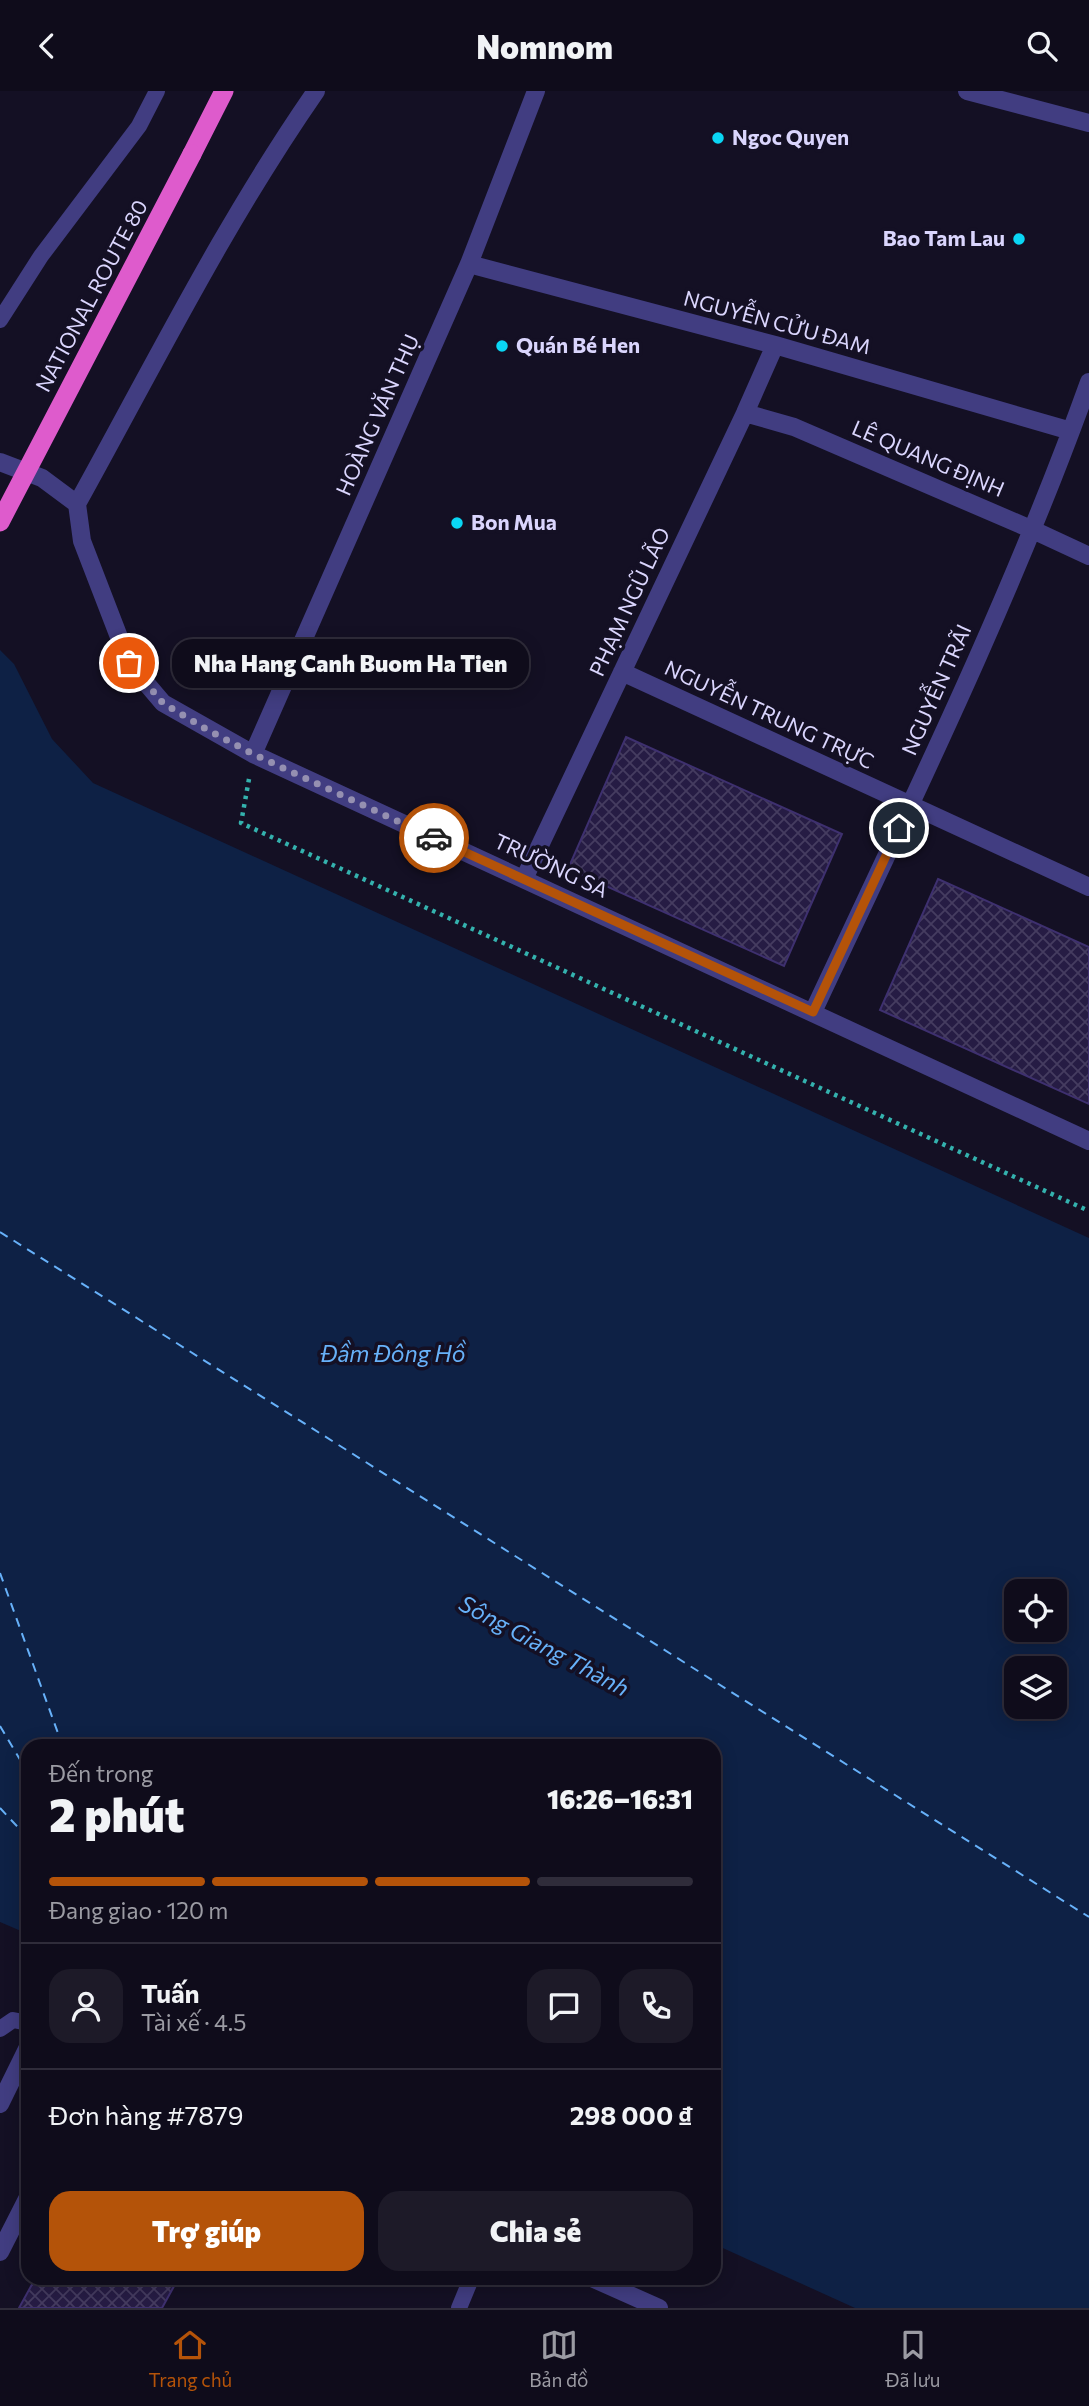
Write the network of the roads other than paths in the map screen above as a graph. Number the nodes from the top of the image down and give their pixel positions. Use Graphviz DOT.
graph roads {
  1 [pos="157,91"];
  2 [pos="224,91"];
  3 [pos="316,91"];
  4 [pos="536,91"];
  5 [pos="967,91"];
  6 [pos="1089,123"];
  7 [pos="469,264"];
  8 [pos="0,320"];
  9 [pos="775,345"];
  10 [pos="1089,381"];
  11 [pos="745,413"];
  12 [pos="1071,431"];
  13 [pos="0,462"];
  14 [pos="78,504"];
  15 [pos="0,522"];
  16 [pos="1033,530"];
  17 [pos="1089,556"];
  18 [pos="622,672"];
  19 [pos="253,754"];
  20 [pos="910,805"];
  21 [pos="524,879"];
  22 [pos="1089,887"];
  23 [pos="813,1012"];
  24 [pos="1089,1141"];
  25 [pos="21,2021"];
  26 [pos="0,2029"];
  27 [pos="21,2061"];
  28 [pos="0,2104"];
  29 [pos="21,2211"];
  30 [pos="0,2252"];
  31 [pos="469,2285"];
  32 [pos="607,2285"];
  33 [pos="459,2308"];
  34 [pos="659,2308"];
  1 -- 8 [label="lane"];
  2 -- 15 [label="highway, NATIONAL ROUTE 80, bridge"];
  3 -- 14 [label="street"];
  4 -- 7 [label="street, HOÀNG VĂN THỤ"];
  5 -- 6 [label="street"];
  7 -- 9 [label="street, NGUYỄN CỬU ĐAM"];
  7 -- 19 [label="street, HOÀNG VĂN THỤ"];
  9 -- 11 [label="street, PHẠM NGŨ LÃO"];
  9 -- 12 [label="street, NGUYỄN CỬU ĐAM"];
  10 -- 12 [label="street, NGUYỄN TRÃI"];
  11 -- 16 [label="street, LÊ QUANG ĐỊNH"];
  11 -- 18 [label="street, PHẠM NGŨ LÃO"];
  12 -- 16 [label="street, NGUYỄN TRÃI"];
  13 -- 14 [label="street"];
  14 -- 19 [label="street, TRƯỜNG SA"];
  16 -- 17 [label="street, LÊ QUANG ĐỊNH"];
  16 -- 20 [label="street, NGUYỄN TRÃI"];
  18 -- 20 [label="street, NGUYỄN TRUNG TRỰC"];
  18 -- 21 [label="street, PHẠM NGŨ LÃO"];
  19 -- 21 [label="street, TRƯỜNG SA"];
  20 -- 22 [label="street, NGUYỄN TRUNG TRỰC"];
  20 -- 23 [label="street, NGUYỄN TRÃI"];
  21 -- 23 [label="street, TRƯỜNG SA"];
  23 -- 24 [label="street, TRƯỜNG SA"];
  25 -- 26 [label="lane"];
  27 -- 28 [label="street"];
  29 -- 30 [label="street"];
  31 -- 33 [label="lane"];
  32 -- 34 [label="street"];
}
